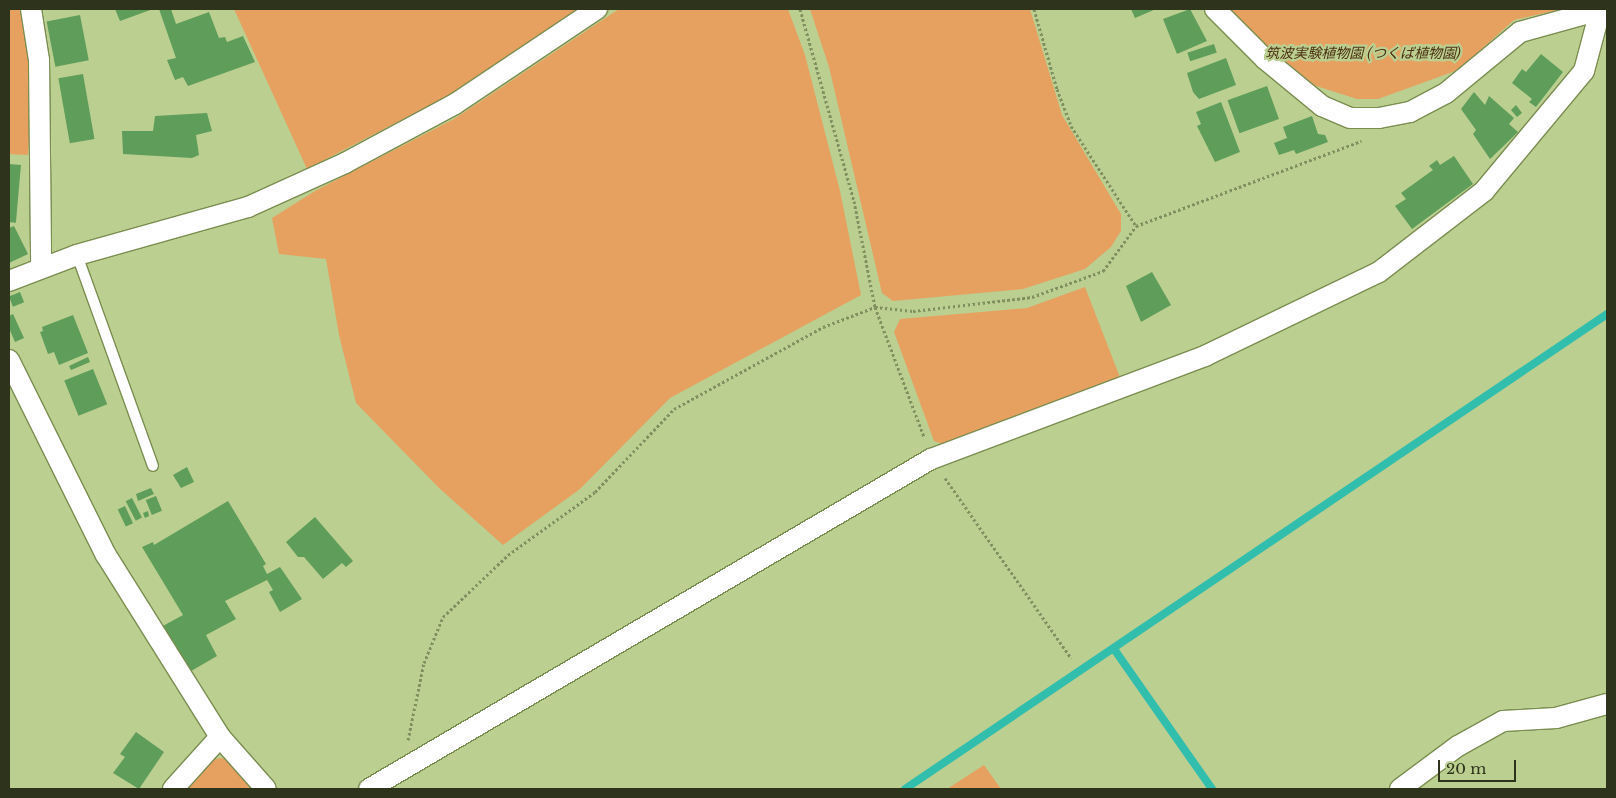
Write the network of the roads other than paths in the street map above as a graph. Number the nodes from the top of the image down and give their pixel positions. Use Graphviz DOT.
graph roads {
  1 [pos="31,9"];
  2 [pos="597,9"];
  3 [pos="1216,9"];
  4 [pos="1601,10"];
  5 [pos="77,255"];
  6 [pos="41,267"];
  7 [pos="9,281"];
  8 [pos="9,360"];
  9 [pos="153,466"];
  10 [pos="1607,704"];
  11 [pos="220,737"];
  12 [pos="173,789"];
  13 [pos="266,789"];
  14 [pos="369,789"];
  15 [pos="1400,789"];
  1 -- 6 [label="street"];
  2 -- 5 [label="street"];
  3 -- 4 [label="street"];
  4 -- 14 [label="street"];
  5 -- 6 [label="street"];
  5 -- 9 [label="lane"];
  6 -- 7 [label="street"];
  8 -- 11 [label="street"];
  10 -- 15 [label="street"];
  11 -- 12 [label="street"];
  11 -- 13 [label="street"];
}
